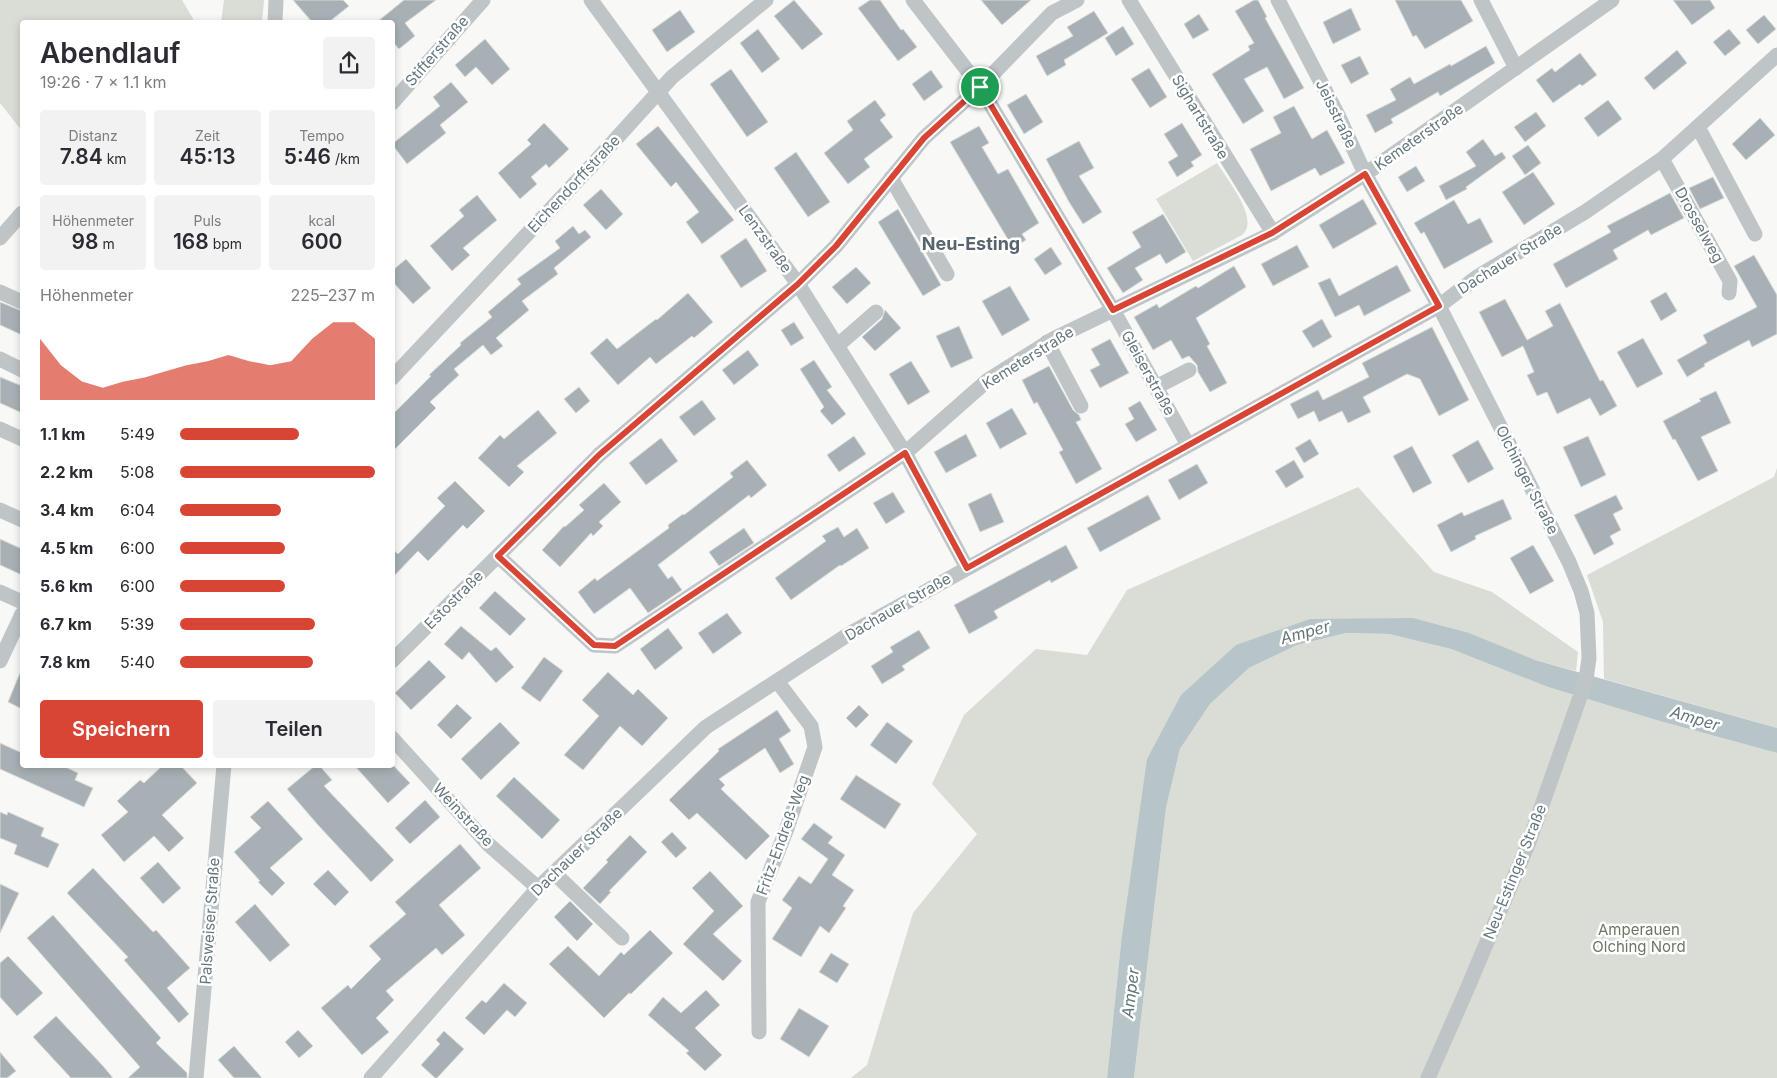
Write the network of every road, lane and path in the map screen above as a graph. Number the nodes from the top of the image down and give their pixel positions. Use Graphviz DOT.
graph roads {
  1 [pos="276,0"];
  2 [pos="483,0"];
  3 [pos="591,0"];
  4 [pos="766,0"];
  5 [pos="913,0"];
  6 [pos="1077,0"];
  7 [pos="1129,0"];
  8 [pos="1278,0"];
  9 [pos="1481,0"];
  10 [pos="1608,1"];
  11 [pos="275,20"];
  12 [pos="1777,56"];
  13 [pos="1516,68"];
  14 [pos="980,87"];
  15 [pos="658,90"];
  16 [pos="395,100"];
  17 [pos="1698,127"];
  18 [pos="1662,159"];
  19 [pos="1365,174"];
  20 [pos="891,178"];
  21 [pos="20,215"];
  22 [pos="1272,233"];
  23 [pos="1755,234"];
  24 [pos="0,238"];
  25 [pos="947,274"];
  26 [pos="798,284"];
  27 [pos="0,292"];
  28 [pos="1729,293"];
  29 [pos="20,301"];
  30 [pos="1439,306"];
  31 [pos="1113,310"];
  32 [pos="876,312"];
  33 [pos="1047,342"];
  34 [pos="837,346"];
  35 [pos="0,359"];
  36 [pos="20,369"];
  37 [pos="1189,370"];
  38 [pos="395,375"];
  39 [pos="1156,387"];
  40 [pos="1081,406"];
  41 [pos="0,429"];
  42 [pos="20,438"];
  43 [pos="1188,445"];
  44 [pos="905,453"];
  45 [pos="0,510"];
  46 [pos="20,519"];
  47 [pos="498,556"];
  48 [pos="967,568"];
  49 [pos="0,592"];
  50 [pos="20,601"];
  51 [pos="20,618"];
  52 [pos="395,658"];
  53 [pos="0,660"];
  54 [pos="1589,662"];
  55 [pos="777,682"];
  56 [pos="395,741"];
  57 [pos="224,768"];
  58 [pos="554,873"];
  59 [pos="538,888"];
  60 [pos="622,938"];
  61 [pos="759,1032"];
  62 [pos="196,1078"];
  63 [pos="370,1078"];
  64 [pos="1428,1078"];
  1 -- 11 [label="street"];
  2 -- 16 [label="street, Stifterstraße"];
  3 -- 15 [label="street, Lenzstraße"];
  4 -- 15 [label="street, Eichendorffstraße"];
  5 -- 14 [label="street, Gleiserstraße"];
  6 -- 14 [label="street, Estostraße"];
  7 -- 22 [label="street, Sighartstraße"];
  8 -- 19 [label="street, Jeisstraße"];
  9 -- 13 [label="street"];
  10 -- 13 [label="street, Kemeterstraße"];
  12 -- 17 [label="street, Dachauer Straße"];
  13 -- 19 [label="street, Kemeterstraße"];
  14 -- 20 [label="street, Estostraße"];
  14 -- 31 [label="street, Gleiserstraße"];
  15 -- 26 [label="street, Lenzstraße"];
  15 -- 38 [label="street, Eichendorffstraße"];
  17 -- 18 [label="street, Dachauer Straße"];
  17 -- 23 [label="street"];
  18 -- 28 [label="street, Drosselweg"];
  18 -- 30 [label="street, Dachauer Straße"];
  19 -- 22 [label="street, Kemeterstraße"];
  19 -- 30 [label="street, Jeisstraße"];
  20 -- 25 [label="street"];
  20 -- 26 [label="street, Estostraße"];
  21 -- 24 [label="street"];
  22 -- 31 [label="street, Kemeterstraße"];
  26 -- 34 [label="street, Lenzstraße"];
  26 -- 47 [label="street, Estostraße"];
  27 -- 29 [label="street"];
  30 -- 43 [label="street, Dachauer Straße"];
  30 -- 54 [label="street, Olchinger Straße"];
  31 -- 33 [label="street, Kemeterstraße"];
  31 -- 39 [label="street, Gleiserstraße"];
  32 -- 34 [label="street"];
  33 -- 40 [label="street"];
  33 -- 44 [label="street, Kemeterstraße"];
  34 -- 44 [label="street, Lenzstraße"];
  35 -- 36 [label="street"];
  37 -- 39 [label="street"];
  39 -- 43 [label="street, Gleiserstraße"];
  41 -- 42 [label="street"];
  43 -- 48 [label="street, Dachauer Straße"];
  44 -- 47 [label="street, Kemeterstraße"];
  44 -- 48 [label="street, Lenzstraße"];
  45 -- 46 [label="street"];
  47 -- 52 [label="street, Estostraße"];
  48 -- 55 [label="street, Dachauer Straße"];
  49 -- 50 [label="street"];
  51 -- 53 [label="street"];
  54 -- 64 [label="street, Neu-Estinger Straße"];
  55 -- 58 [label="street, Dachauer Straße"];
  55 -- 61 [label="street, Fritz-Endreß-Weg"];
  56 -- 59 [label="street, Weinstraße"];
  57 -- 62 [label="street, Palsweiser Straße"];
  58 -- 59 [label="street, Dachauer Straße"];
  58 -- 60 [label="street"];
  59 -- 63 [label="street, Dachauer Straße"];
}
